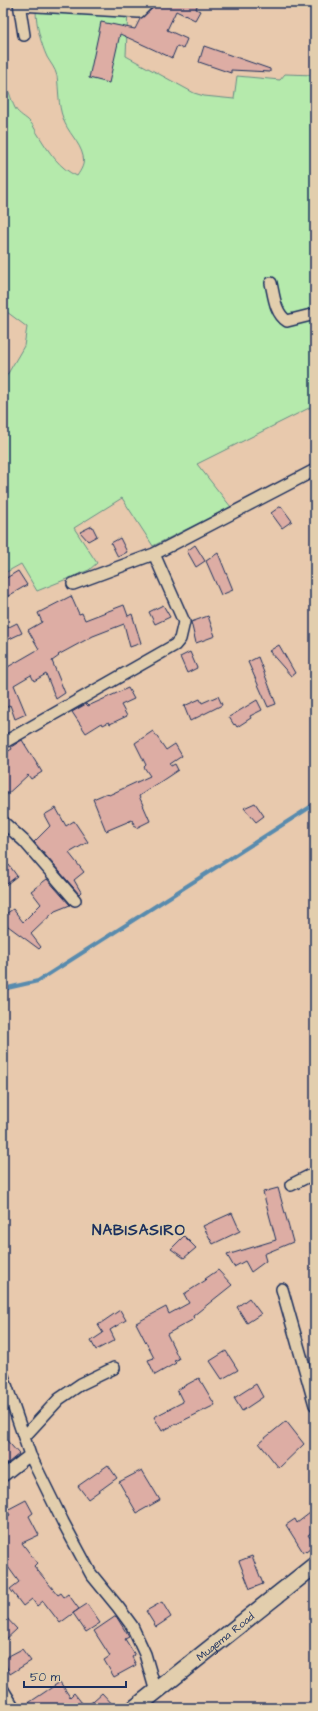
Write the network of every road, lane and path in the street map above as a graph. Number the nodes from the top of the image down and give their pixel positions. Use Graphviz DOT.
graph roads {
  1 [pos="148,3"];
  2 [pos="19,4"];
  3 [pos="24,34"];
  4 [pos="271,283"];
  5 [pos="315,314"];
  6 [pos="315,470"];
  7 [pos="154,554"];
  8 [pos="73,584"];
  9 [pos="3,743"];
  10 [pos="3,822"];
  11 [pos="75,900"];
  12 [pos="315,1173"];
  13 [pos="291,1185"];
  14 [pos="282,1289"];
  15 [pos="114,1368"];
  16 [pos="3,1376"];
  17 [pos="315,1405"];
  18 [pos="24,1436"];
  19 [pos="30,1455"];
  20 [pos="3,1476"];
  21 [pos="315,1565"];
  22 [pos="3,1690"];
  23 [pos="156,1692"];
  24 [pos="14,1708"];
  25 [pos="135,1708"];
  1 -- 2 [label="street"];
  2 -- 3 [label="street"];
  4 -- 5 [label="street"];
  6 -- 7 [label="street"];
  7 -- 8 [label="street"];
  7 -- 9 [label="street"];
  10 -- 11 [label="street"];
  12 -- 13 [label="street"];
  14 -- 17 [label="street"];
  15 -- 18 [label="street"];
  16 -- 18 [label="street"];
  18 -- 19 [label="street"];
  19 -- 20 [label="street"];
  19 -- 23 [label="street"];
  21 -- 23 [label="street, Mugema Road"];
  22 -- 24 [label="street"];
  23 -- 25 [label="street, Mugema Road"];
}
